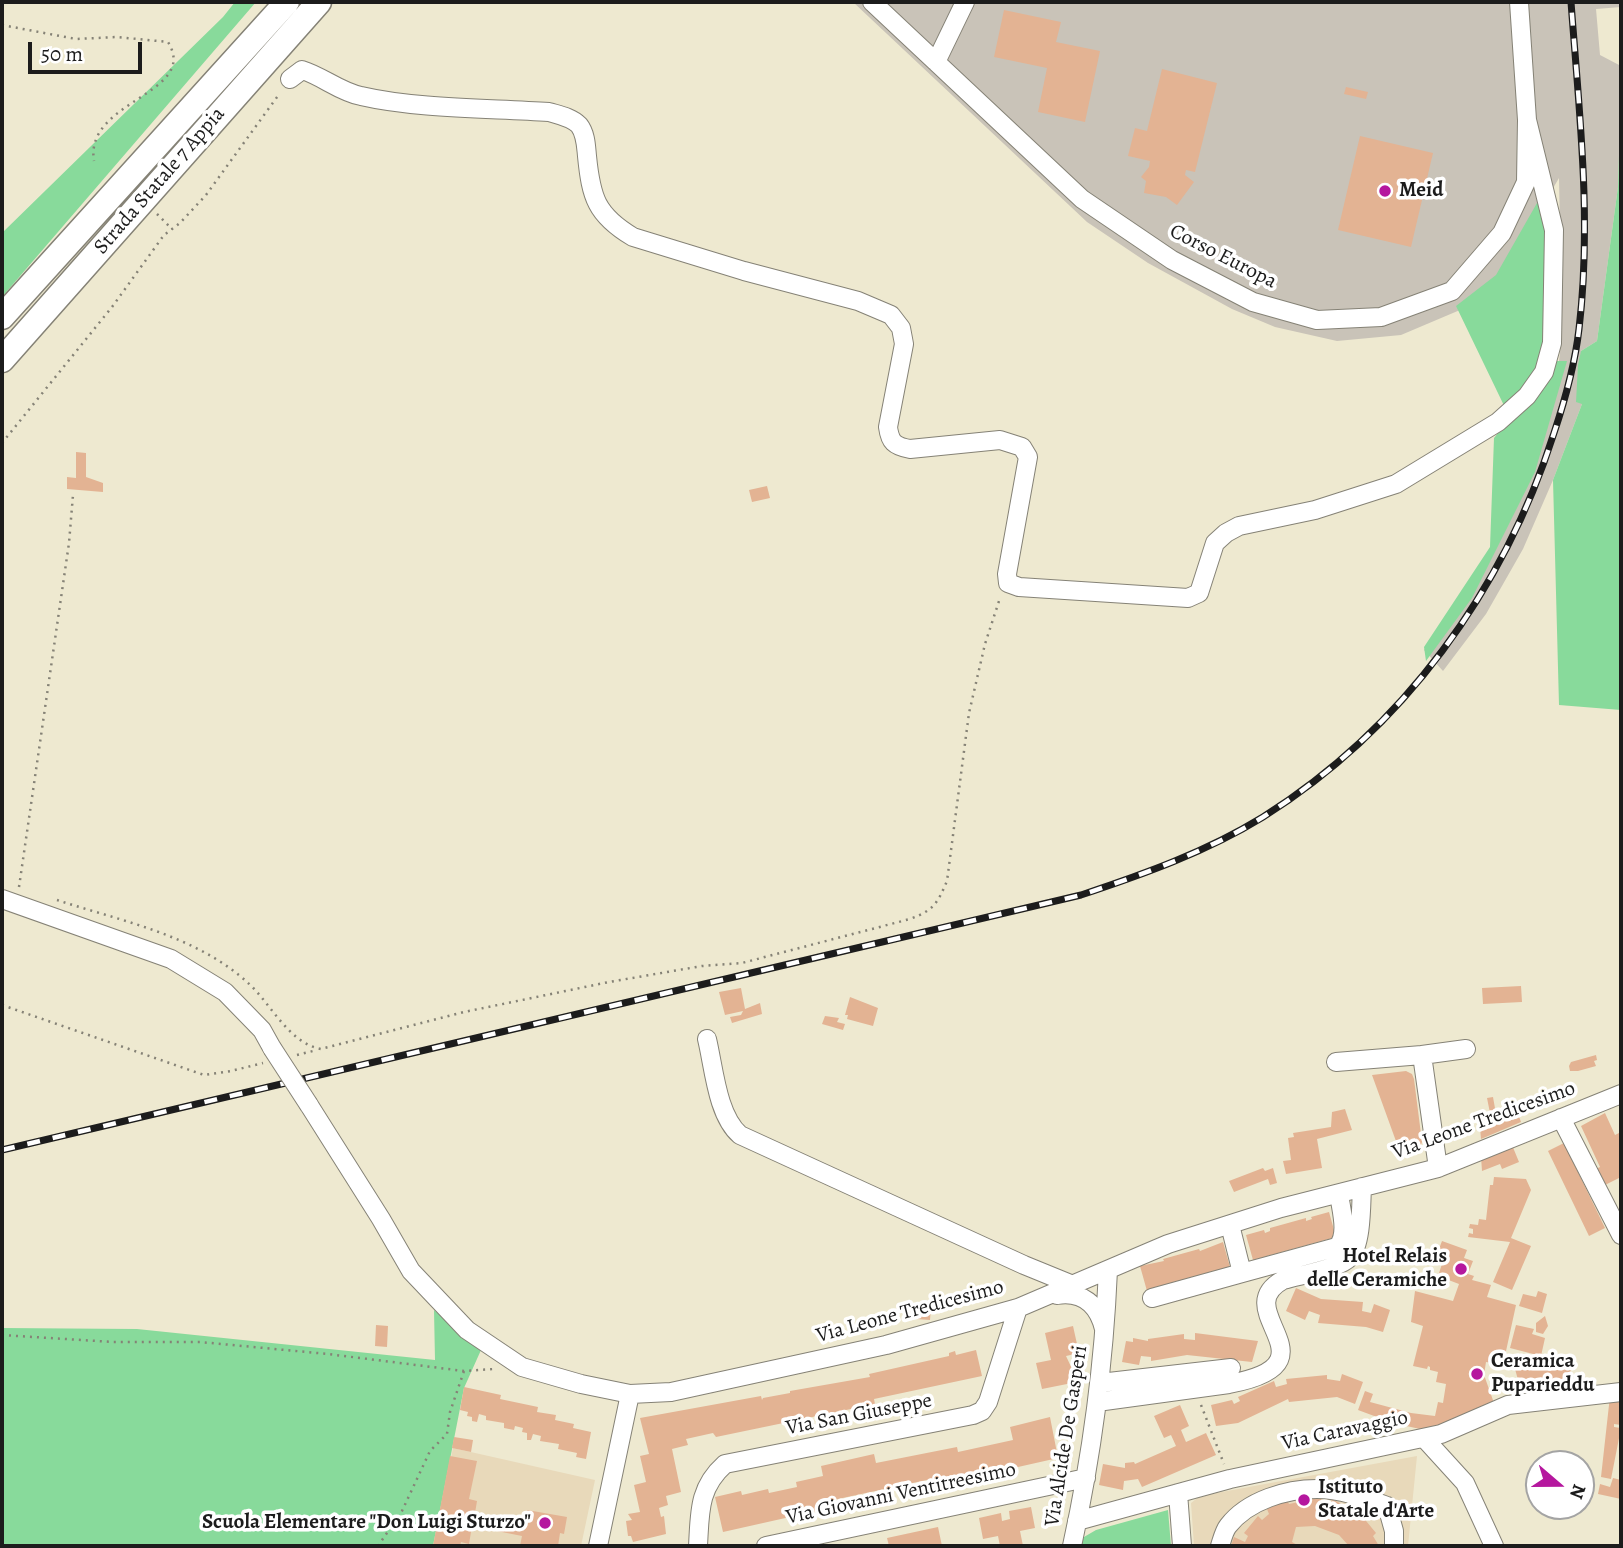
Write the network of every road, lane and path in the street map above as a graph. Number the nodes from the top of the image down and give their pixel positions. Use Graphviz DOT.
graph roads {
  1 [pos="287,2"];
  2 [pos="319,2"];
  3 [pos="872,2"];
  4 [pos="965,2"];
  5 [pos="1519,2"];
  6 [pos="2,25"];
  7 [pos="936,62"];
  8 [pos="289,79"];
  9 [pos="1527,120"];
  10 [pos="94,161"];
  11 [pos="157,213"];
  12 [pos="172,229"];
  13 [pos="2,317"];
  14 [pos="2,360"];
  15 [pos="2,443"];
  16 [pos="73,495"];
  17 [pos="1008,583"];
  18 [pos="7,892"];
  19 [pos="46,896"];
  20 [pos="2,1005"];
  21 [pos="708,1039"];
  22 [pos="321,1049"];
  23 [pos="1466,1049"];
  24 [pos="271,1055"];
  25 [pos="295,1055"];
  26 [pos="1422,1055"];
  27 [pos="1336,1062"];
  28 [pos="1621,1094"];
  29 [pos="1561,1118"];
  30 [pos="1437,1168"];
  31 [pos="1362,1186"];
  32 [pos="1339,1194"];
  33 [pos="1230,1225"];
  34 [pos="1621,1235"];
  35 [pos="1108,1270"];
  36 [pos="1242,1273"];
  37 [pos="1091,1277"];
  38 [pos="1073,1285"];
  39 [pos="1043,1297"];
  40 [pos="1152,1298"];
  41 [pos="1095,1307"];
  42 [pos="1018,1308"];
  43 [pos="1105,1332"];
  44 [pos="2,1335"];
  45 [pos="522,1367"];
  46 [pos="1231,1368"];
  47 [pos="464,1371"];
  48 [pos="1100,1382"];
  49 [pos="1621,1392"];
  50 [pos="630,1394"];
  51 [pos="1097,1402"];
  52 [pos="1206,1416"];
  53 [pos="1424,1438"];
  54 [pos="1086,1478"];
  55 [pos="1230,1479"];
  56 [pos="1178,1493"];
  57 [pos="1077,1521"];
  58 [pos="379,1546"];
  59 [pos="598,1546"];
  60 [pos="698,1546"];
  61 [pos="766,1546"];
  62 [pos="1072,1546"];
  63 [pos="1182,1546"];
  64 [pos="1220,1546"];
  65 [pos="1394,1546"];
  66 [pos="1494,1546"];
  1 -- 13 [label="highway, Strada Statale 7 Appia"];
  2 -- 14 [label="highway, Strada Statale 7 Appia"];
  3 -- 7 [label="street, Corso Europa"];
  4 -- 7 [label="street"];
  5 -- 9 [label="street, Corso Europa"];
  6 -- 10 [label="path"];
  7 -- 9 [label="street, Corso Europa"];
  8 -- 12 [label="path"];
  8 -- 17 [label="street"];
  9 -- 17 [label="street"];
  11 -- 12 [label="path"];
  12 -- 15 [label="path"];
  16 -- 18 [label="path"];
  17 -- 22 [label="path"];
  18 -- 24 [label="street, Via Leone Tredicesimo"];
  19 -- 22 [label="path"];
  20 -- 24 [label="path"];
  21 -- 38 [label="street"];
  22 -- 25 [label="path"];
  23 -- 26 [label="street"];
  24 -- 45 [label="street, Via Leone Tredicesimo, bridge"];
  26 -- 27 [label="street"];
  26 -- 30 [label="street"];
  28 -- 29 [label="street, Via Leone Tredicesimo"];
  29 -- 30 [label="street, Via Leone Tredicesimo"];
  29 -- 34 [label="street"];
  30 -- 31 [label="street, Via Leone Tredicesimo"];
  31 -- 32 [label="street, Via Leone Tredicesimo"];
  31 -- 51 [label="street"];
  32 -- 33 [label="street, Via Leone Tredicesimo"];
  32 -- 36 [label="street"];
  33 -- 35 [label="street, Via Leone Tredicesimo"];
  33 -- 36 [label="street"];
  35 -- 37 [label="street, Via Leone Tredicesimo"];
  35 -- 43 [label="street, Via Alcide De Gasperi"];
  36 -- 40 [label="street"];
  37 -- 38 [label="street, Via Leone Tredicesimo"];
  37 -- 41 [label="street, Via Alcide De Gasperi"];
  38 -- 39 [label="street, Via Leone Tredicesimo"];
  39 -- 41 [label="street"];
  39 -- 42 [label="street, Via Leone Tredicesimo"];
  41 -- 43 [label="street, Via Alcide De Gasperi"];
  42 -- 50 [label="street, Via Leone Tredicesimo"];
  42 -- 60 [label="street, Via San Giuseppe"];
  43 -- 48 [label="street, Via Alcide De Gasperi"];
  44 -- 47 [label="path"];
  45 -- 47 [label="path"];
  45 -- 50 [label="street, Via Leone Tredicesimo"];
  46 -- 48 [label="street"];
  47 -- 58 [label="path"];
  48 -- 51 [label="street, Via Alcide De Gasperi"];
  49 -- 53 [label="street, Via Caravaggio"];
  50 -- 59 [label="street"];
  51 -- 54 [label="street, Via Alcide De Gasperi"];
  52 -- 55 [label="path"];
  53 -- 55 [label="street, Via Caravaggio"];
  53 -- 66 [label="street"];
  54 -- 57 [label="street, Via Alcide De Gasperi"];
  54 -- 61 [label="street, Via Giovanni Ventitreesimo"];
  55 -- 56 [label="street, Via Caravaggio"];
  56 -- 57 [label="street, Via Caravaggio"];
  56 -- 63 [label="street"];
  57 -- 62 [label="street, Via Alcide De Gasperi"];
  64 -- 65 [label="street"];
}
